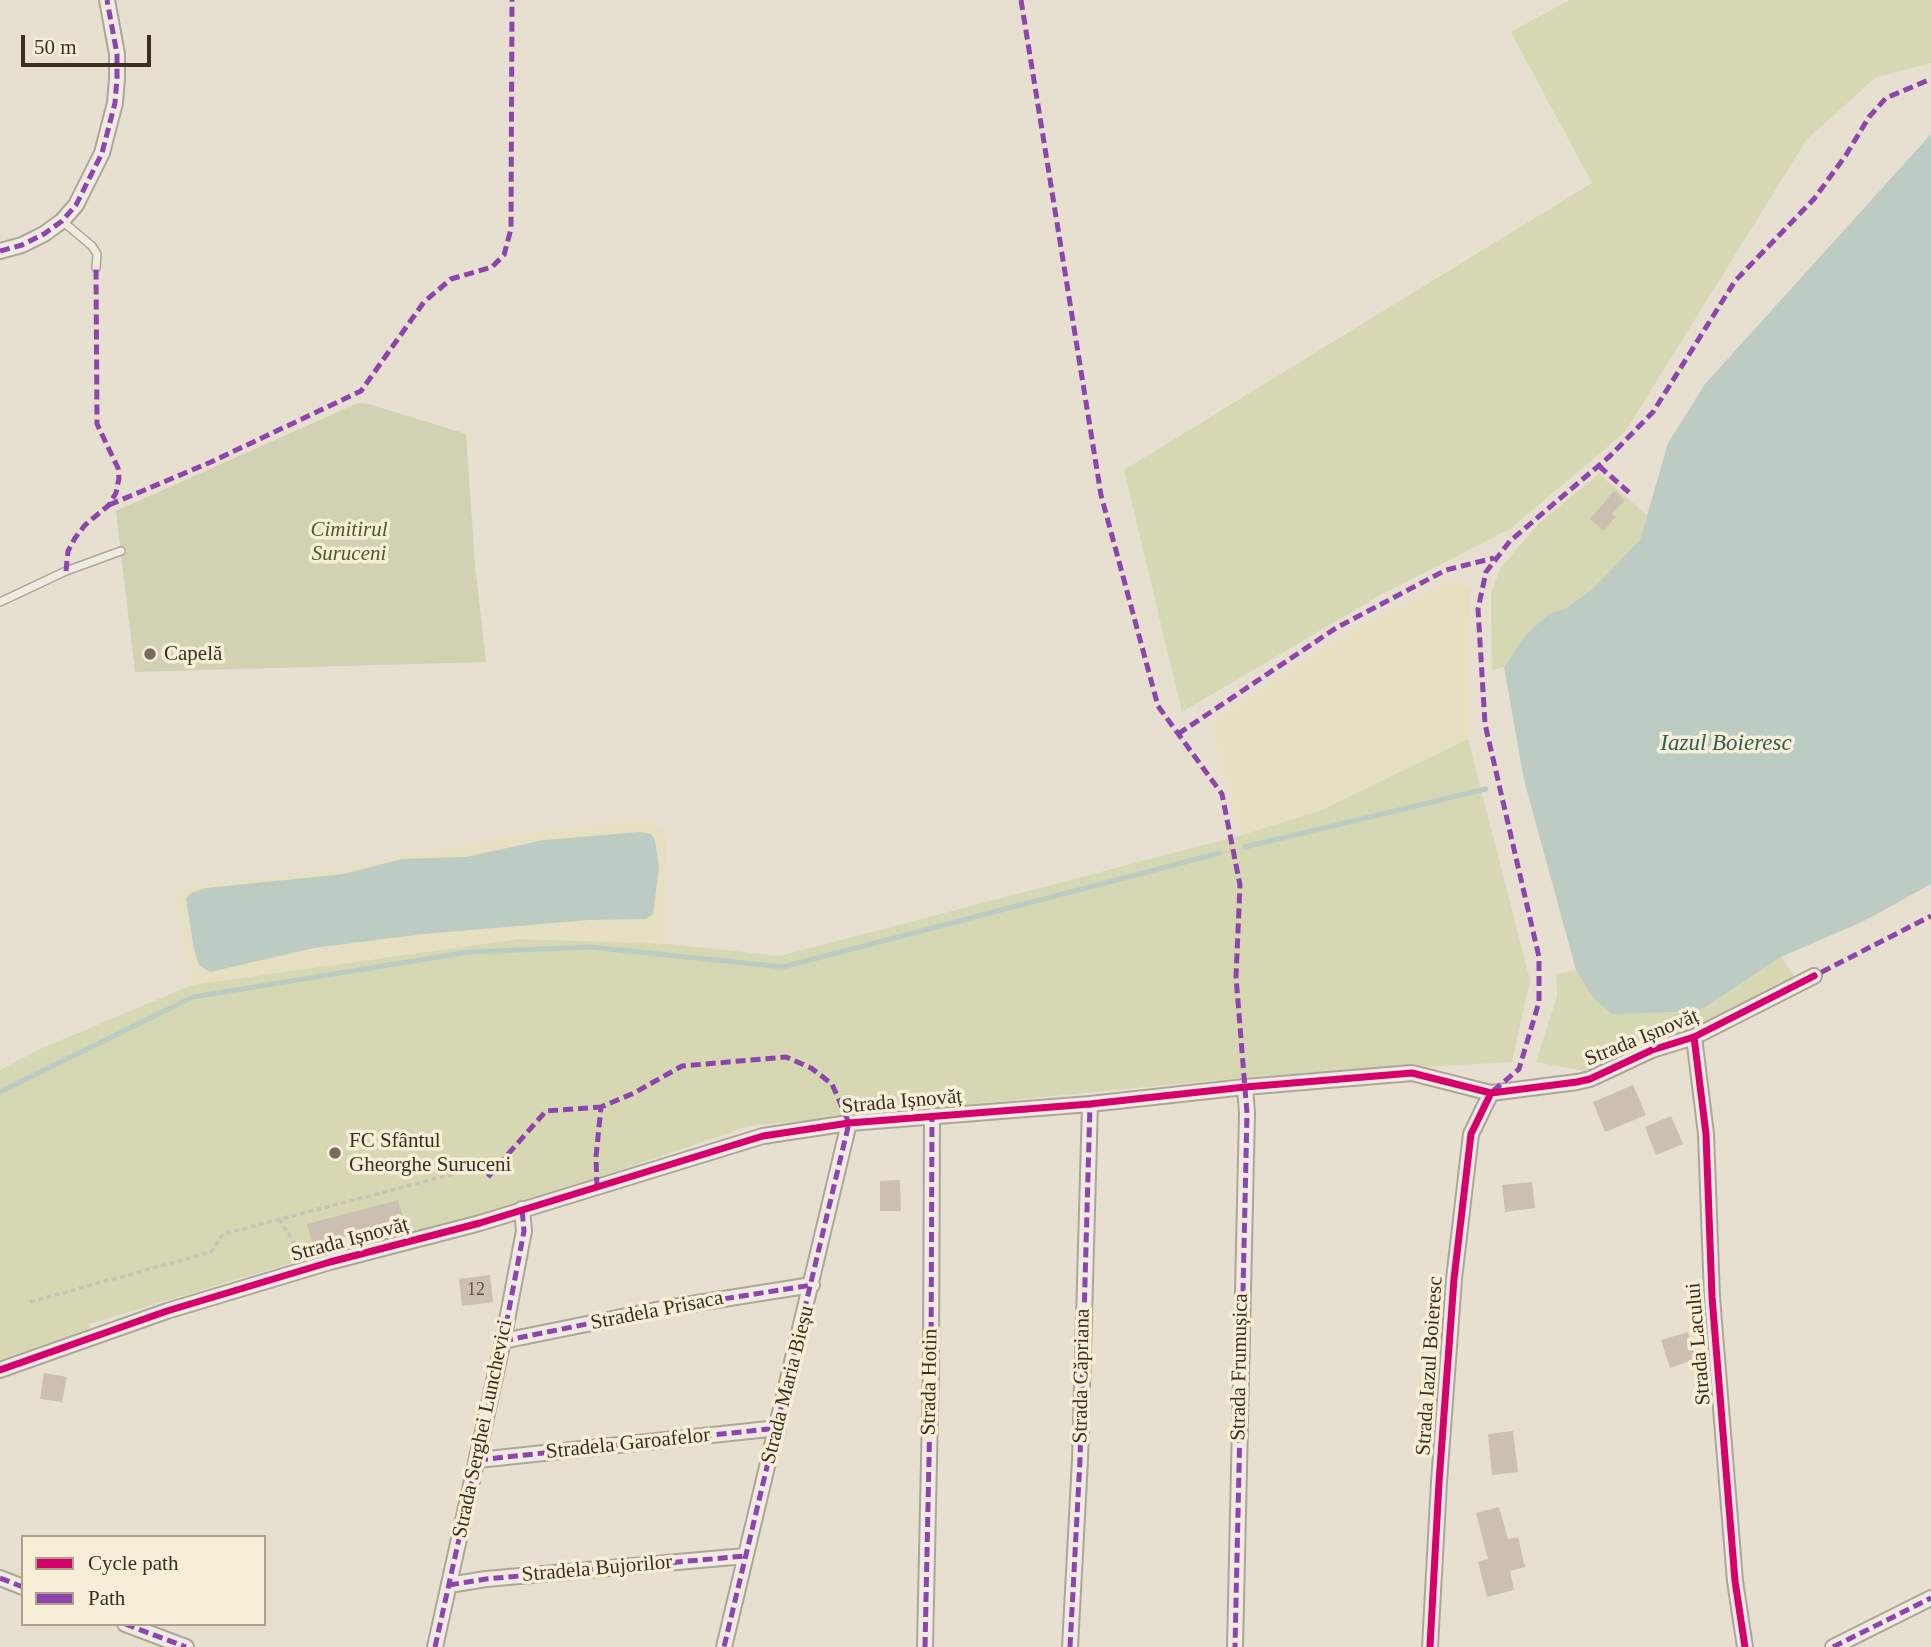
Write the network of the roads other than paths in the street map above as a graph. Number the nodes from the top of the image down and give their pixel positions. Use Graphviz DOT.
graph roads {
  1 [pos="107,0"];
  2 [pos="62,221"];
  3 [pos="0,251"];
  4 [pos="96,268"];
  5 [pos="121,551"];
  6 [pos="0,602"];
  7 [pos="1814,976"];
  8 [pos="1694,1037"];
  9 [pos="1245,1087"];
  10 [pos="1491,1093"];
  11 [pos="1090,1104"];
  12 [pos="932,1116"];
  13 [pos="849,1123"];
  14 [pos="522,1209"];
  15 [pos="812,1285"];
  16 [pos="503,1341"];
  17 [pos="0,1370"];
  18 [pos="778,1428"];
  19 [pos="478,1460"];
  20 [pos="745,1556"];
  21 [pos="0,1578"];
  22 [pos="449,1585"];
  23 [pos="21,1586"];
  24 [pos="1931,1598"];
  25 [pos="130,1626"];
  26 [pos="186,1647"];
  27 [pos="435,1647"];
  28 [pos="724,1647"];
  29 [pos="925,1647"];
  30 [pos="1070,1647"];
  31 [pos="1235,1647"];
  32 [pos="1430,1647"];
  33 [pos="1745,1647"];
  34 [pos="1833,1647"];
  1 -- 2 [label="street"];
  2 -- 3 [label="street"];
  2 -- 4 [label="lane"];
  5 -- 6 [label="lane"];
  7 -- 8 [label="street, Strada Ișnovăț"];
  8 -- 10 [label="street, Strada Ișnovăț"];
  8 -- 33 [label="street, Strada Lacului"];
  9 -- 10 [label="street, Strada Ișnovăț"];
  9 -- 11 [label="street, Strada Ișnovăț"];
  9 -- 31 [label="street, Strada Frumușica"];
  10 -- 32 [label="street, Strada Iazul Boieresc"];
  11 -- 12 [label="street, Strada Ișnovăț"];
  11 -- 30 [label="street, Strada Căpriana"];
  12 -- 13 [label="street, Strada Ișnovăț"];
  12 -- 29 [label="street, Strada Hotin"];
  13 -- 14 [label="street, Strada Ișnovăț"];
  13 -- 15 [label="street, Strada Maria Bieșu"];
  14 -- 16 [label="street, Strada Serghei Lunchevici"];
  14 -- 17 [label="street, Strada Ișnovăț"];
  15 -- 16 [label="street, Stradela Prisaca"];
  15 -- 18 [label="street, Strada Maria Bieșu"];
  16 -- 19 [label="street, Strada Serghei Lunchevici"];
  18 -- 19 [label="street, Stradela Garoafelor"];
  18 -- 20 [label="street, Strada Maria Bieșu"];
  19 -- 22 [label="street, Strada Serghei Lunchevici"];
  20 -- 22 [label="street, Stradela Bujorilor"];
  20 -- 28 [label="street, Strada Maria Bieșu"];
  21 -- 23 [label="street"];
  22 -- 27 [label="street, Strada Serghei Lunchevici"];
  24 -- 34 [label="street"];
  25 -- 26 [label="street"];
}
